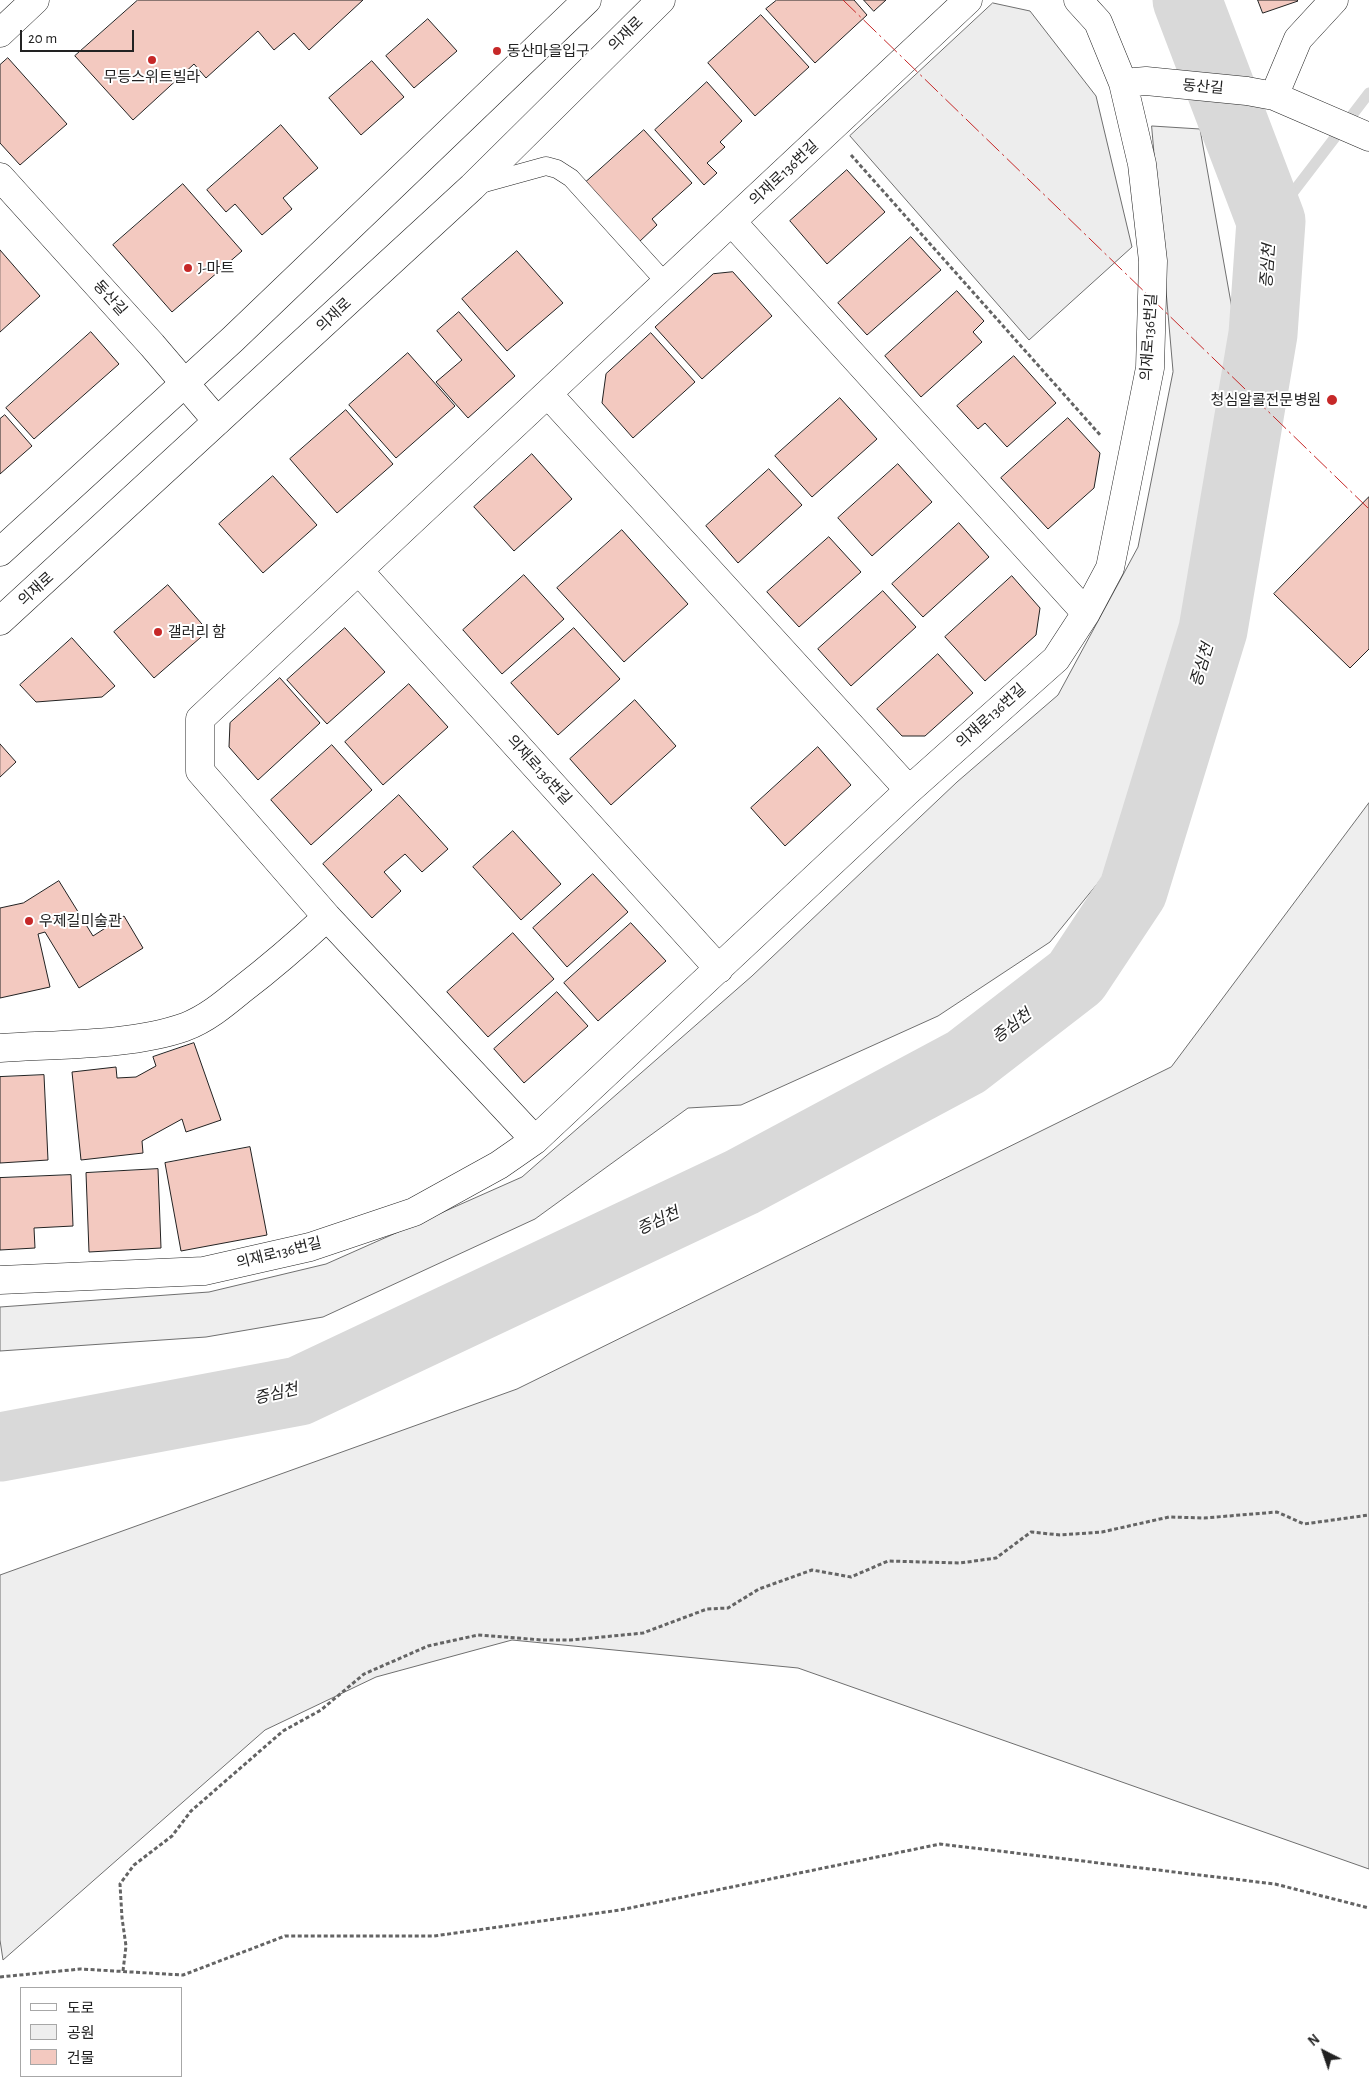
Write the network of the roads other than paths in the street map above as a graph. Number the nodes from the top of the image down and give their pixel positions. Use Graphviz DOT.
graph roads {
  1 [pos="35,0"];
  2 [pos="587,0"];
  3 [pos="661,0"];
  4 [pos="968,0"];
  5 [pos="1078,0"];
  6 [pos="1334,0"];
  7 [pos="0,33"];
  8 [pos="1135,82"];
  9 [pos="1286,101"];
  10 [pos="1369,137"];
  11 [pos="0,177"];
  12 [pos="472,187"];
  13 [pos="732,222"];
  14 [pos="666,283"];
  15 [pos="185,383"];
  16 [pos="548,394"];
  17 [pos="217,421"];
  18 [pos="0,552"];
  19 [pos="359,571"];
  20 [pos="1086,613"];
  21 [pos="0,621"];
  22 [pos="908,790"];
  23 [pos="327,917"];
  24 [pos="719,969"];
  25 [pos="0,1048"];
  26 [pos="535,1140"];
  27 [pos="0,1280"];
  1 -- 7 [label="street"];
  2 -- 15 [label="street"];
  3 -- 12 [label="street, 의재로"];
  4 -- 13 [label="street, 의재로136번길"];
  5 -- 8 [label="street"];
  6 -- 9 [label="street"];
  8 -- 9 [label="street, 동산길"];
  8 -- 20 [label="street, 의재로136번길"];
  9 -- 10 [label="street, 동산길"];
  11 -- 15 [label="street, 동산길"];
  12 -- 14 [label="lane"];
  12 -- 17 [label="street, 의재로"];
  13 -- 14 [label="street, 의재로136번길"];
  13 -- 20 [label="street"];
  14 -- 16 [label="street, 의재로136번길"];
  15 -- 17 [label="street, 동산길"];
  15 -- 18 [label="street"];
  16 -- 19 [label="street, 의재로136번길"];
  16 -- 22 [label="street"];
  17 -- 21 [label="street, 의재로"];
  19 -- 23 [label="street, 의재로136번길"];
  19 -- 24 [label="street, 의재로136번길"];
  20 -- 22 [label="street, 의재로136번길"];
  22 -- 24 [label="street, 의재로136번길"];
  23 -- 25 [label="street"];
  23 -- 26 [label="street, 의재로136번길"];
  24 -- 26 [label="street, 의재로136번길"];
  26 -- 27 [label="street, 의재로136번길"];
}
